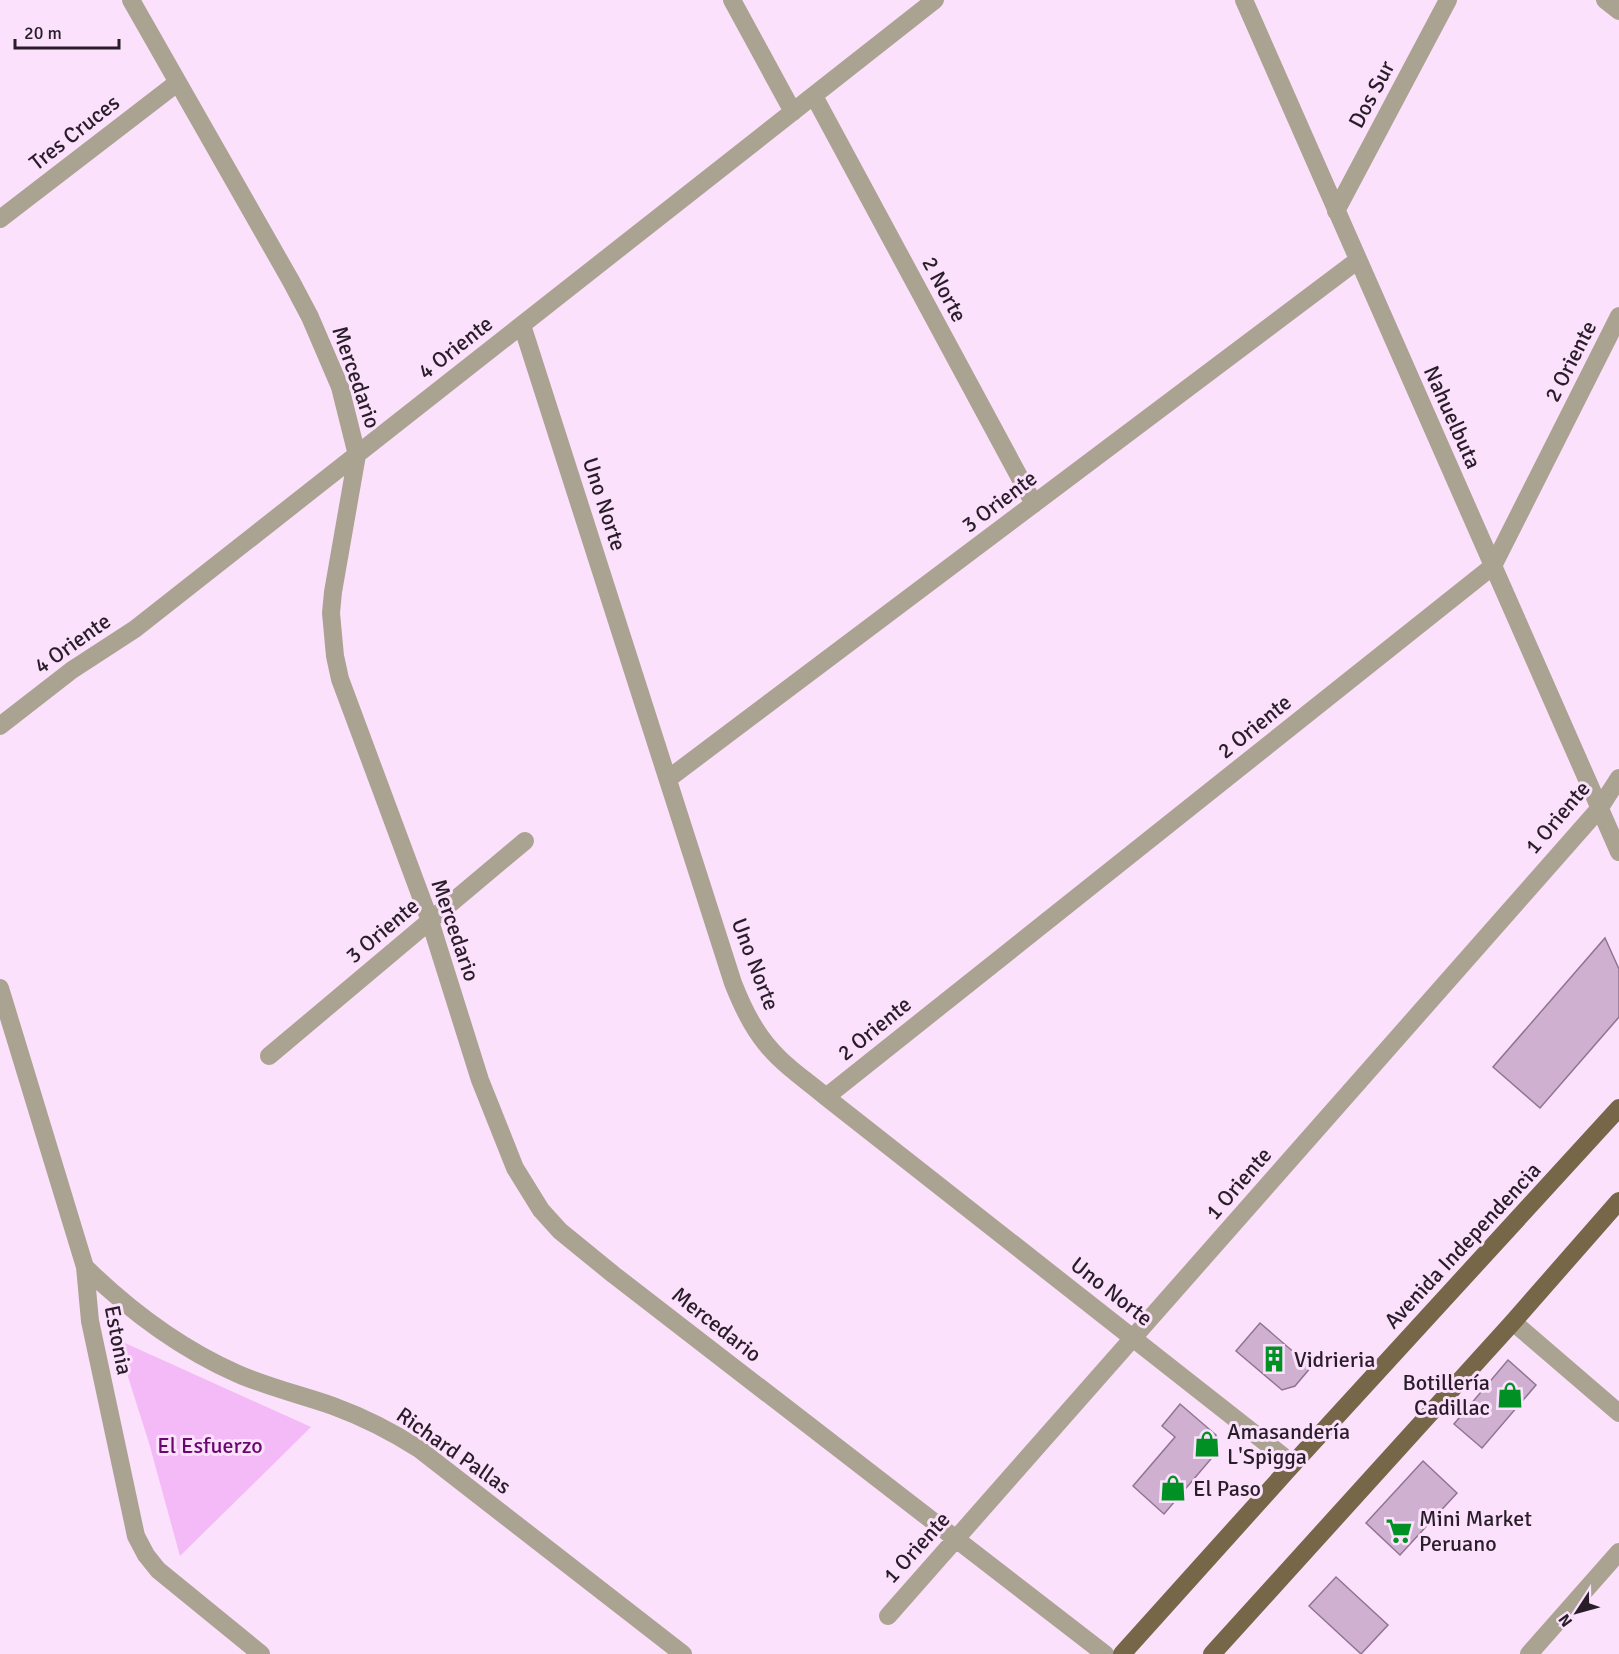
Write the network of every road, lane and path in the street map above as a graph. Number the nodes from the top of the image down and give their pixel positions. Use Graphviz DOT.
graph roads {
  1 [pos="131,0"];
  2 [pos="732,0"];
  3 [pos="935,0"];
  4 [pos="1244,0"];
  5 [pos="1448,0"];
  6 [pos="1605,0"];
  7 [pos="1619,11"];
  8 [pos="177,83"];
  9 [pos="814,96"];
  10 [pos="793,112"];
  11 [pos="1336,211"];
  12 [pos="0,219"];
  13 [pos="1358,260"];
  14 [pos="1619,316"];
  15 [pos="522,325"];
  16 [pos="357,455"];
  17 [pos="1034,504"];
  18 [pos="1493,566"];
  19 [pos="0,726"];
  20 [pos="1619,778"];
  21 [pos="668,779"];
  22 [pos="1599,809"];
  23 [pos="525,841"];
  24 [pos="1619,852"];
  25 [pos="430,921"];
  26 [pos="0,988"];
  27 [pos="269,1056"];
  28 [pos="826,1097"];
  29 [pos="1619,1108"];
  30 [pos="1619,1201"];
  31 [pos="85,1267"];
  32 [pos="1514,1322"];
  33 [pos="1132,1338"];
  34 [pos="1619,1413"];
  35 [pos="1293,1464"];
  36 [pos="956,1539"];
  37 [pos="1619,1552"];
  38 [pos="888,1616"];
  39 [pos="261,1654"];
  40 [pos="683,1654"];
  41 [pos="1105,1654"];
  42 [pos="1122,1654"];
  43 [pos="1212,1654"];
  44 [pos="1529,1654"];
  1 -- 8 [label="street, Mercedario"];
  2 -- 10 [label="street"];
  3 -- 9 [label="street, 4 Oriente"];
  4 -- 11 [label="street, Nahuelbuta"];
  5 -- 11 [label="street, Dos Sur"];
  6 -- 7 [label="street"];
  8 -- 12 [label="street, Tres Cruces"];
  8 -- 16 [label="street, Mercedario"];
  9 -- 10 [label="street, 4 Oriente"];
  9 -- 17 [label="street, 2 Norte"];
  10 -- 15 [label="street, 4 Oriente"];
  11 -- 13 [label="street, Nahuelbuta"];
  13 -- 17 [label="street, 3 Oriente"];
  13 -- 18 [label="street, Nahuelbuta"];
  14 -- 18 [label="street, 2 Oriente"];
  15 -- 16 [label="street, 4 Oriente"];
  15 -- 21 [label="street, Uno Norte"];
  16 -- 19 [label="street, 4 Oriente"];
  16 -- 25 [label="street, Mercedario"];
  17 -- 21 [label="street, 3 Oriente"];
  18 -- 22 [label="street, Nahuelbuta"];
  18 -- 28 [label="street, 2 Oriente"];
  20 -- 22 [label="street, 1 Oriente"];
  21 -- 28 [label="street, Uno Norte"];
  22 -- 24 [label="street, Nahuelbuta"];
  22 -- 33 [label="street, 1 Oriente"];
  23 -- 25 [label="street, 3 Oriente"];
  25 -- 27 [label="street, 3 Oriente"];
  25 -- 36 [label="street, Mercedario"];
  26 -- 31 [label="street, Estonia"];
  28 -- 33 [label="street, Uno Norte"];
  29 -- 35 [label="main road, Avenida Independencia"];
  30 -- 32 [label="main road"];
  31 -- 39 [label="street, Estonia"];
  31 -- 40 [label="street, Richard Pallas"];
  32 -- 34 [label="street"];
  32 -- 43 [label="main road"];
  33 -- 35 [label="street, Uno Norte"];
  33 -- 36 [label="street, 1 Oriente"];
  35 -- 42 [label="main road, Avenida Independencia"];
  36 -- 38 [label="street, 1 Oriente"];
  36 -- 41 [label="street, Mercedario"];
  37 -- 44 [label="street"];
}
